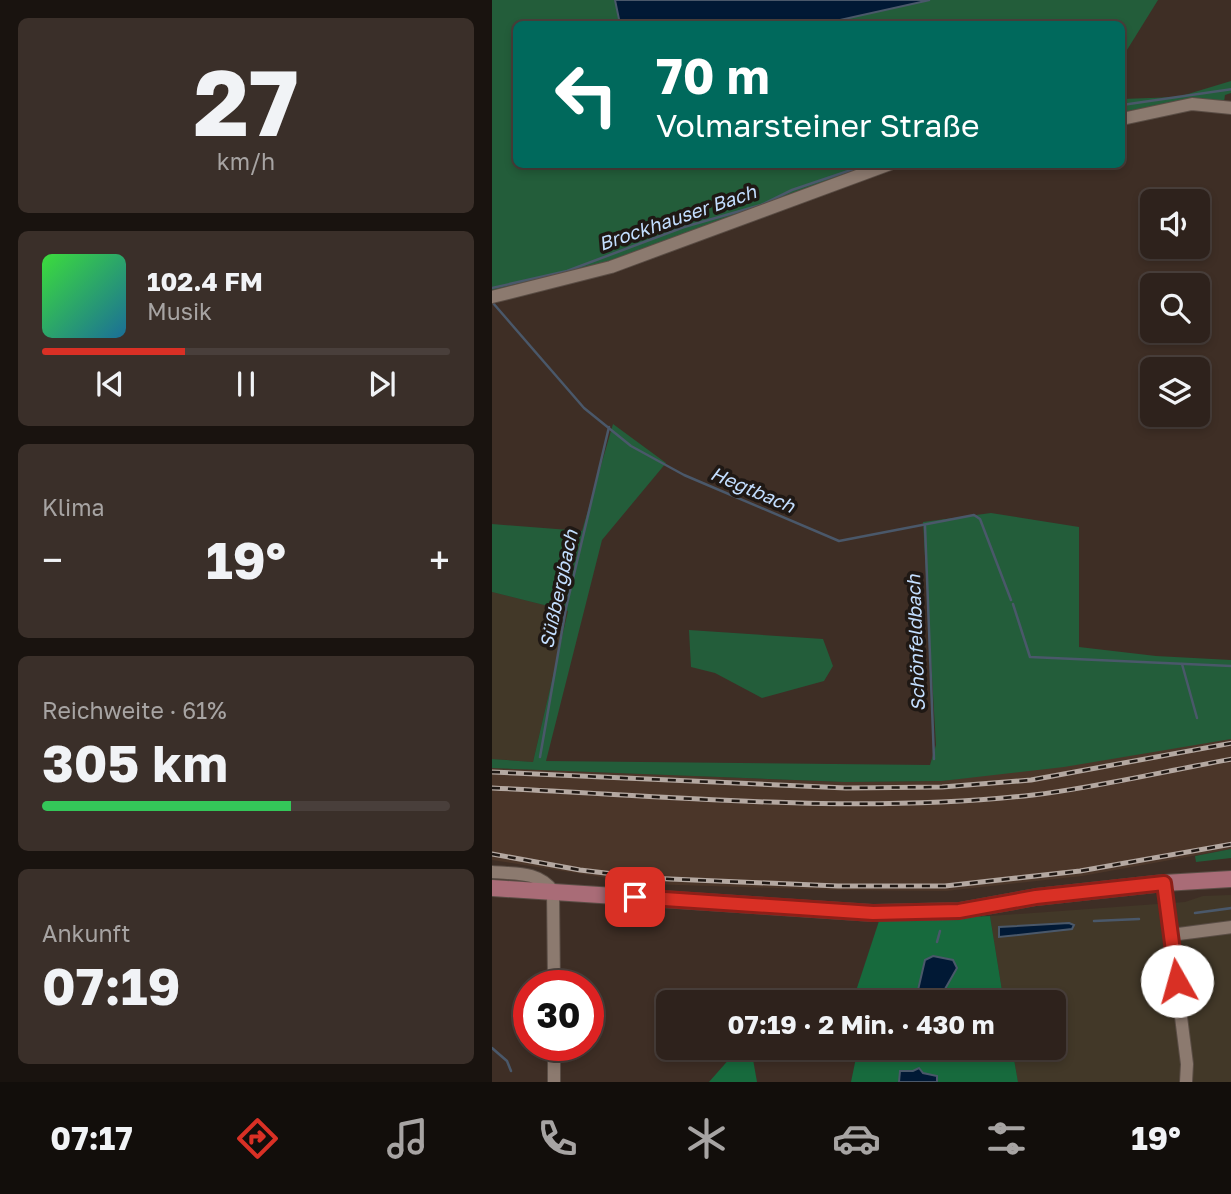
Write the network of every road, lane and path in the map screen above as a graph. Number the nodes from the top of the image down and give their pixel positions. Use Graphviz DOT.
graph roads {
  1 [pos="1231,108"];
  2 [pos="1125,118"];
  3 [pos="879,168"];
  4 [pos="492,297"];
  5 [pos="492,872"];
  6 [pos="1231,880"];
  7 [pos="1164,883"];
  8 [pos="492,888"];
  9 [pos="553,891"];
  10 [pos="1231,927"];
  11 [pos="1171,935"];
  12 [pos="554,970"];
  13 [pos="554,1061"];
  14 [pos="554,1082"];
  15 [pos="1186,1082"];
  1 -- 2 [label="street"];
  3 -- 4 [label="street"];
  5 -- 9 [label="street"];
  6 -- 7 [label="main road"];
  7 -- 9 [label="main road"];
  7 -- 11 [label="street"];
  8 -- 9 [label="main road"];
  9 -- 12 [label="street"];
  10 -- 11 [label="street"];
  11 -- 15 [label="street"];
  13 -- 14 [label="street"];
}
